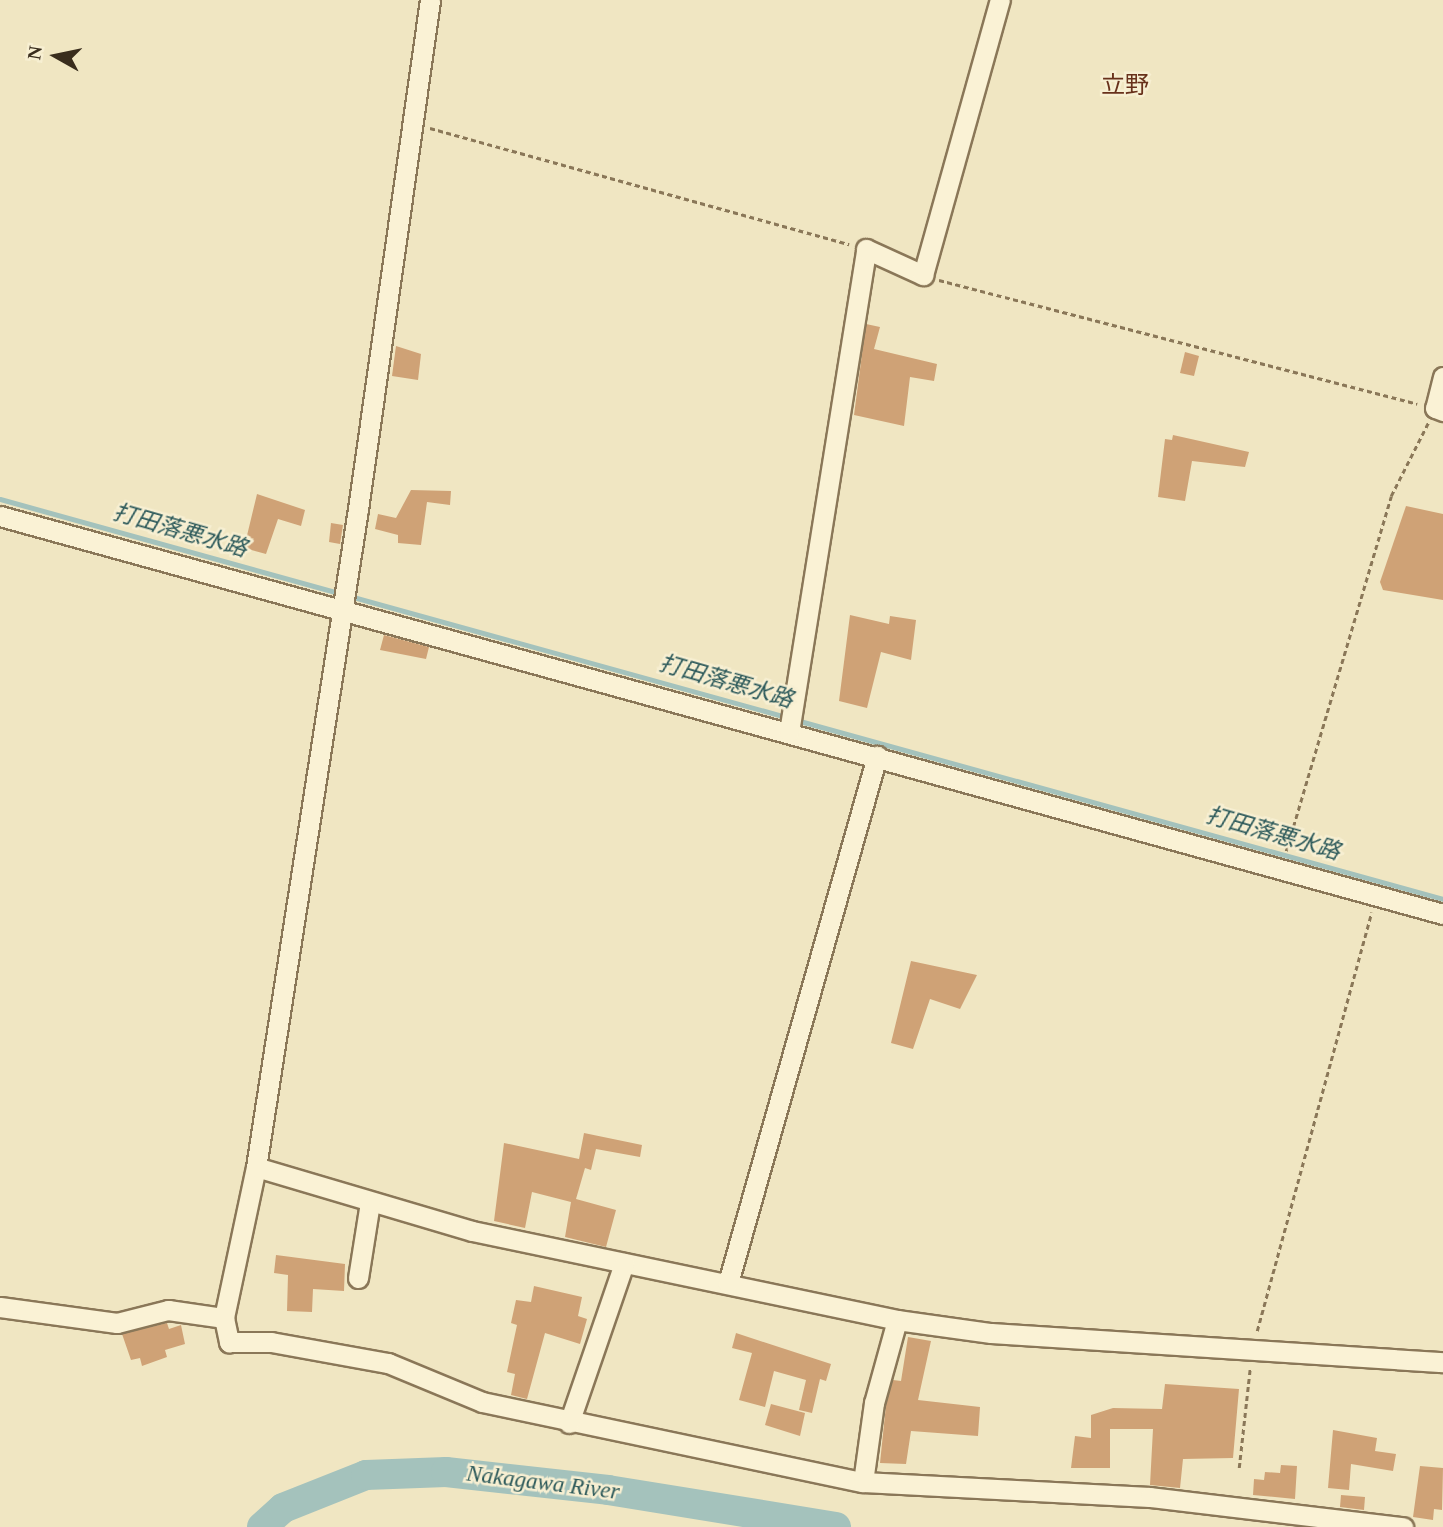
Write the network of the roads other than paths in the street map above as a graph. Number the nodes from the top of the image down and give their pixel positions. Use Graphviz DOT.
graph roads {
  1 [pos="430,0"];
  2 [pos="1000,0"];
  3 [pos="1443,377"];
  4 [pos="1439,410"];
  5 [pos="0,516"];
  6 [pos="341,609"];
  7 [pos="789,732"];
  8 [pos="877,756"];
  9 [pos="1443,914"];
  10 [pos="256,1167"];
  11 [pos="370,1202"];
  12 [pos="624,1263"];
  13 [pos="358,1278"];
  14 [pos="728,1283"];
  15 [pos="0,1307"];
  16 [pos="224,1318"];
  17 [pos="897,1320"];
  18 [pos="1443,1362"];
  19 [pos="569,1423"];
  20 [pos="863,1482"];
  21 [pos="1403,1527"];
  1 -- 6 [label="street"];
  2 -- 7 [label="street"];
  3 -- 4 [label="street"];
  5 -- 6 [label="street"];
  6 -- 7 [label="street"];
  6 -- 10 [label="street"];
  7 -- 8 [label="street"];
  8 -- 9 [label="street"];
  8 -- 14 [label="street"];
  10 -- 11 [label="street"];
  10 -- 16 [label="street"];
  11 -- 12 [label="street"];
  11 -- 13 [label="street"];
  12 -- 14 [label="street"];
  12 -- 19 [label="street"];
  14 -- 17 [label="street"];
  15 -- 16 [label="street"];
  16 -- 19 [label="street"];
  17 -- 18 [label="street"];
  17 -- 20 [label="street"];
  19 -- 20 [label="street"];
  20 -- 21 [label="street"];
}
